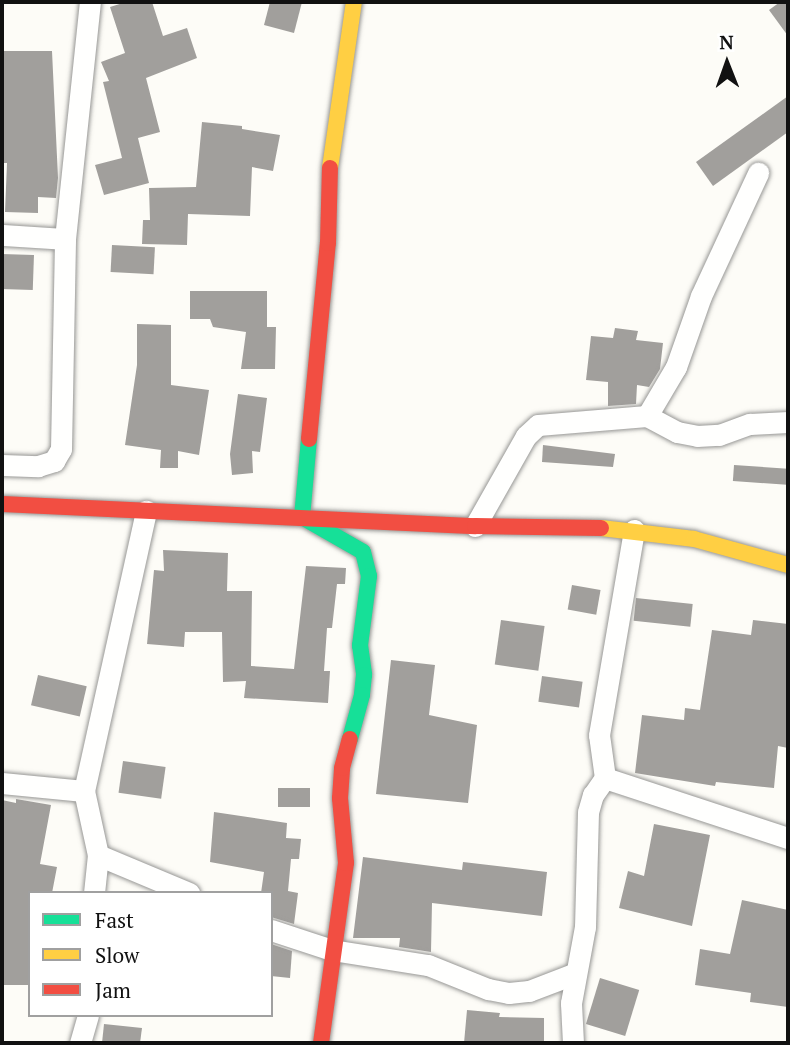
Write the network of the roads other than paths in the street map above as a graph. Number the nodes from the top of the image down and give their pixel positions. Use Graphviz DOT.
graph roads {
  1 [pos="90,2"];
  2 [pos="354,2"];
  3 [pos="758,173"];
  4 [pos="2,235"];
  5 [pos="65,239"];
  6 [pos="647,416"];
  7 [pos="788,422"];
  8 [pos="2,465"];
  9 [pos="2,504"];
  10 [pos="146,511"];
  11 [pos="302,517"];
  12 [pos="475,526"];
  13 [pos="634,530"];
  14 [pos="788,565"];
  15 [pos="605,778"];
  16 [pos="2,783"];
  17 [pos="84,791"];
  18 [pos="788,838"];
  19 [pos="98,855"];
  20 [pos="94,891"];
  21 [pos="184,891"];
  22 [pos="273,931"];
  23 [pos="332,950"];
  24 [pos="576,973"];
  25 [pos="87,1017"];
  26 [pos="80,1043"];
  27 [pos="321,1043"];
  28 [pos="573,1043"];
  1 -- 5 [label="street"];
  2 -- 11 [label="street"];
  3 -- 6 [label="street"];
  4 -- 5 [label="street"];
  5 -- 8 [label="street"];
  6 -- 7 [label="street"];
  6 -- 12 [label="street"];
  9 -- 10 [label="street"];
  10 -- 11 [label="street"];
  10 -- 17 [label="street"];
  11 -- 12 [label="street"];
  11 -- 23 [label="street"];
  12 -- 13 [label="street"];
  13 -- 14 [label="street"];
  13 -- 15 [label="street"];
  15 -- 18 [label="street"];
  15 -- 24 [label="street"];
  16 -- 17 [label="street"];
  17 -- 19 [label="street"];
  19 -- 20 [label="street"];
  19 -- 21 [label="street"];
  22 -- 23 [label="street"];
  23 -- 24 [label="street"];
  23 -- 27 [label="street"];
  24 -- 28 [label="street"];
  25 -- 26 [label="street"];
}
